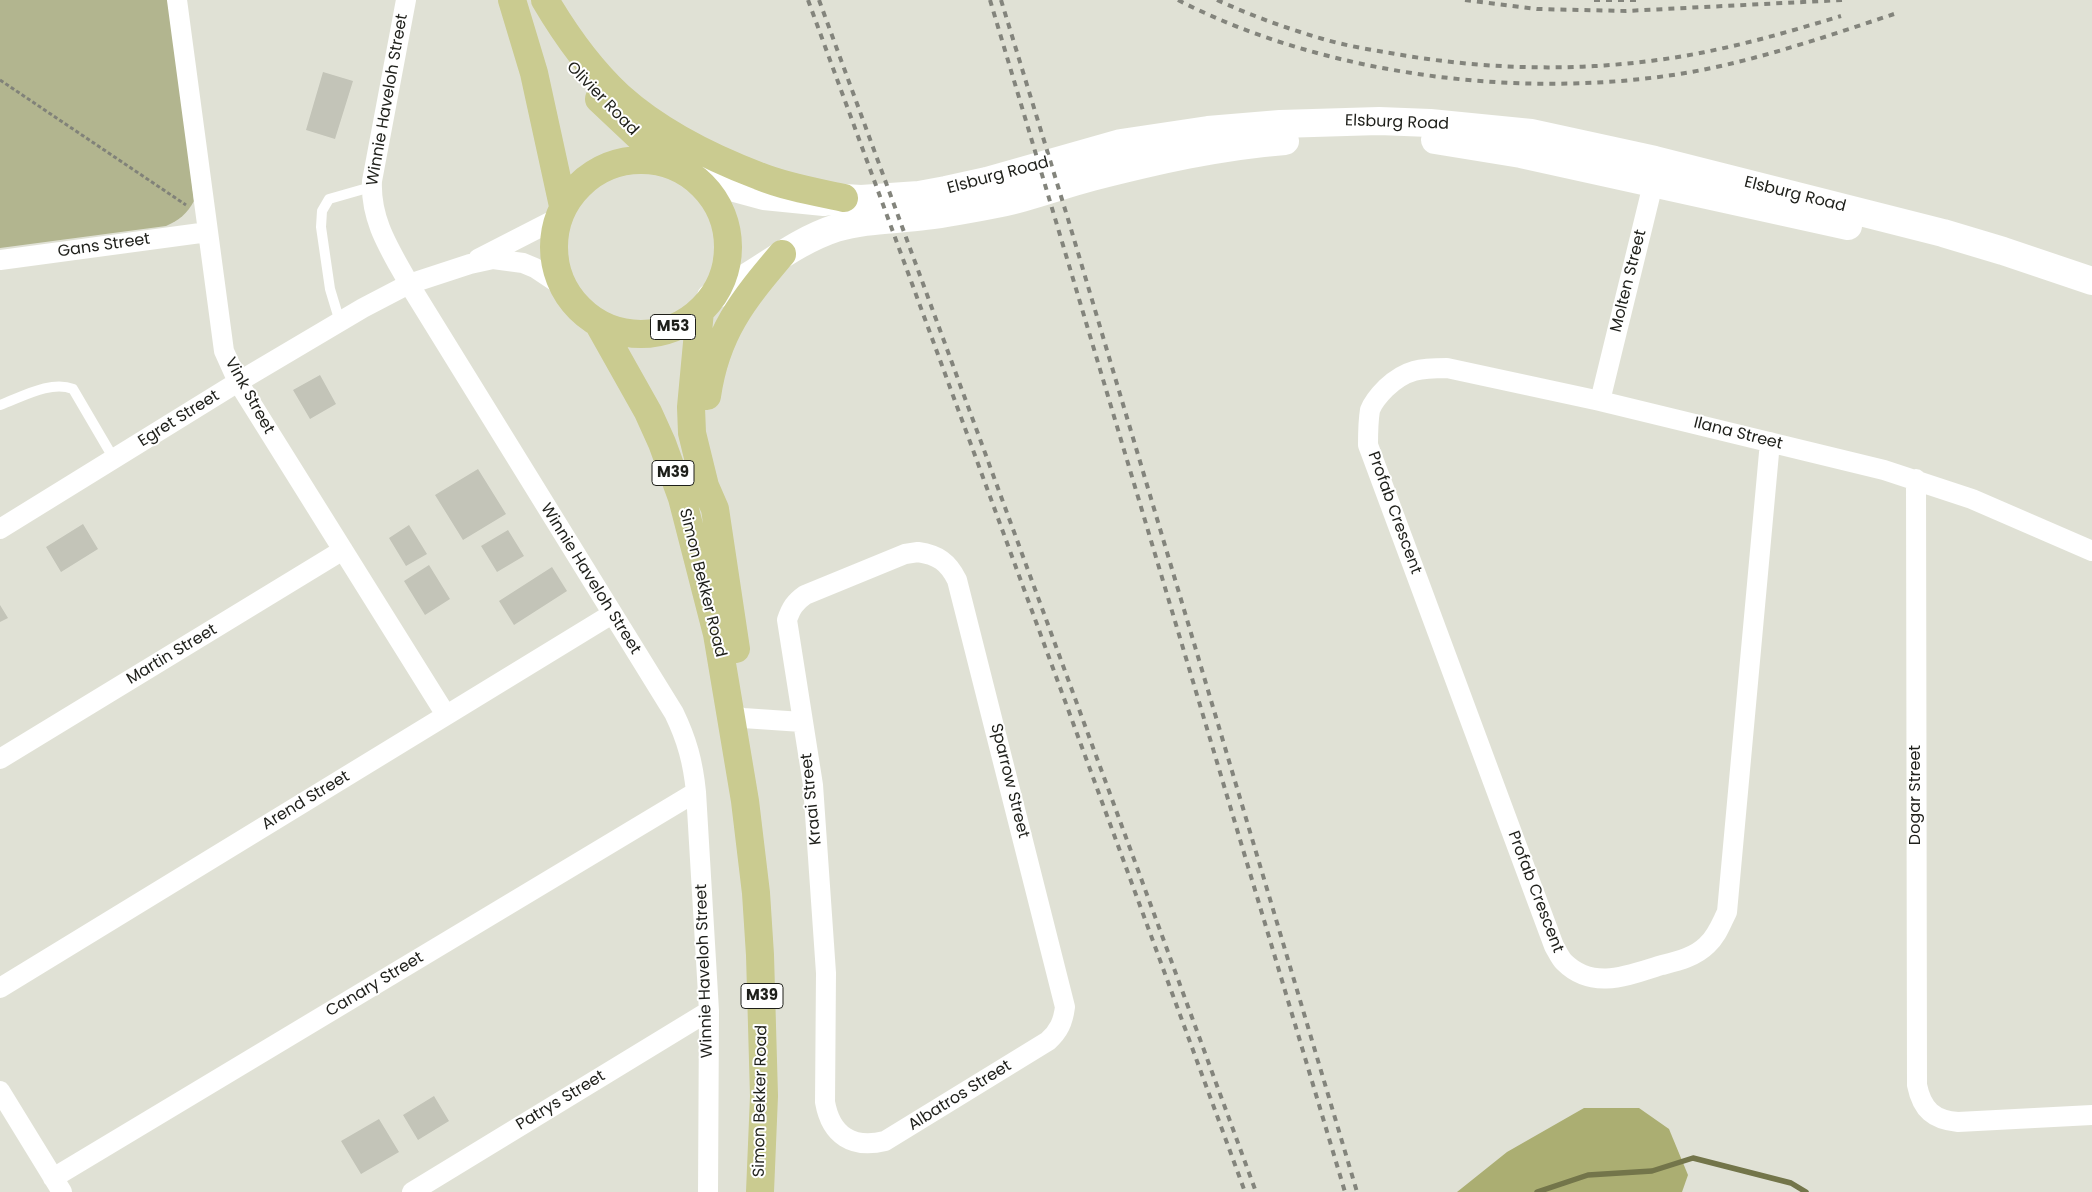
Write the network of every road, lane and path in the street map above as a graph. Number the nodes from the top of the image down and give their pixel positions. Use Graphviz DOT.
graph roads {
  1 [pos="177,0"];
  2 [pos="406,0"];
  3 [pos="512,0"];
  4 [pos="530,0"];
  5 [pos="545,0"];
  6 [pos="0,80"];
  7 [pos="668,164"];
  8 [pos="1654,172"];
  9 [pos="694,177"];
  10 [pos="371,187"];
  11 [pos="856,207"];
  12 [pos="560,212"];
  13 [pos="207,225"];
  14 [pos="782,254"];
  15 [pos="0,260"];
  16 [pos="470,264"];
  17 [pos="2092,281"];
  18 [pos="409,284"];
  19 [pos="562,286"];
  20 [pos="2092,300"];
  21 [pos="706,304"];
  22 [pos="340,322"];
  23 [pos="598,324"];
  24 [pos="238,382"];
  25 [pos="1380,394"];
  26 [pos="1600,401"];
  27 [pos="0,406"];
  28 [pos="1770,442"];
  29 [pos="114,459"];
  30 [pos="1916,479"];
  31 [pos="715,509"];
  32 [pos="0,530"];
  33 [pos="343,550"];
  34 [pos="2092,550"];
  35 [pos="930,554"];
  36 [pos="612,614"];
  37 [pos="446,715"];
  38 [pos="736,715"];
  39 [pos="802,722"];
  40 [pos="0,759"];
  41 [pos="696,792"];
  42 [pos="0,988"];
  43 [pos="709,1010"];
  44 [pos="1063,1020"];
  45 [pos="0,1091"];
  46 [pos="2092,1115"];
  47 [pos="844,1138"];
  48 [pos="58,1185"];
  49 [pos="412,1192"];
  50 [pos="708,1192"];
  51 [pos="760,1192"];
  1 -- 13 [label="street, Vink Street"];
  2 -- 10 [label="street, Winnie Haveloh Street"];
  3 -- 12 [label="main road, M53"];
  4 -- 7 [label="main road, Olivier Road / M53"];
  5 -- 11 [label="main road"];
  6 -- 13 [label="path"];
  7 -- 9 [label="main road, M53"];
  7 -- 12 [label="main road, M53"];
  8 -- 11 [label="main road, Elsburg Road / M53"];
  8 -- 17 [label="main road, Elsburg Road / M53"];
  8 -- 20 [label="main road, Elsburg Road / M53"];
  8 -- 26 [label="street, Molten Street"];
  9 -- 11 [label="main road, Elsburg Road / M53"];
  9 -- 21 [label="main road, M53"];
  10 -- 18 [label="street, Winnie Haveloh Street"];
  10 -- 22 [label="lane"];
  11 -- 14 [label="main road, Elsburg Road / M53"];
  12 -- 16 [label="street"];
  12 -- 19 [label="main road, M53"];
  13 -- 15 [label="street, Gans Street"];
  13 -- 24 [label="street, Vink Street"];
  14 -- 21 [label="main road, Elsburg Road / M53"];
  14 -- 31 [label="main road"];
  16 -- 18 [label="street, Egret Street"];
  16 -- 19 [label="street"];
  18 -- 22 [label="street, Egret Street"];
  18 -- 36 [label="street, Winnie Haveloh Street"];
  19 -- 23 [label="main road, M53"];
  21 -- 23 [label="main road, M53"];
  21 -- 31 [label="main road, Simon Bekker Road / M39"];
  22 -- 24 [label="street, Egret Street"];
  23 -- 38 [label="main road, Simon Bekker Road / M39"];
  24 -- 29 [label="street, Egret Street"];
  24 -- 33 [label="street, Vink Street"];
  25 -- 26 [label="street, Ilana Street"];
  25 -- 28 [label="street, Profab Crescent"];
  26 -- 28 [label="street, Ilana Street"];
  27 -- 29 [label="lane"];
  28 -- 30 [label="street, Ilana Street"];
  29 -- 32 [label="street, Egret Street"];
  30 -- 34 [label="street, Ilana Street"];
  30 -- 46 [label="street, Dogar Street"];
  31 -- 38 [label="main road, Simon Bekker Road / M39"];
  33 -- 37 [label="street, Vink Street"];
  33 -- 40 [label="street, Martin Street"];
  35 -- 39 [label="street, Kraai Street"];
  35 -- 44 [label="street, Sparrow Street"];
  36 -- 37 [label="street, Arend Street"];
  36 -- 41 [label="street, Winnie Haveloh Street"];
  37 -- 42 [label="street, Arend Street"];
  38 -- 39 [label="street"];
  38 -- 51 [label="main road, Simon Bekker Road / M39"];
  39 -- 47 [label="street, Kraai Street"];
  41 -- 43 [label="street, Winnie Haveloh Street"];
  41 -- 48 [label="street, Canary Street"];
  43 -- 49 [label="street, Patrys Street"];
  43 -- 50 [label="street, Winnie Haveloh Street"];
  44 -- 47 [label="street, Albatros Street"];
  45 -- 48 [label="street"];
}
